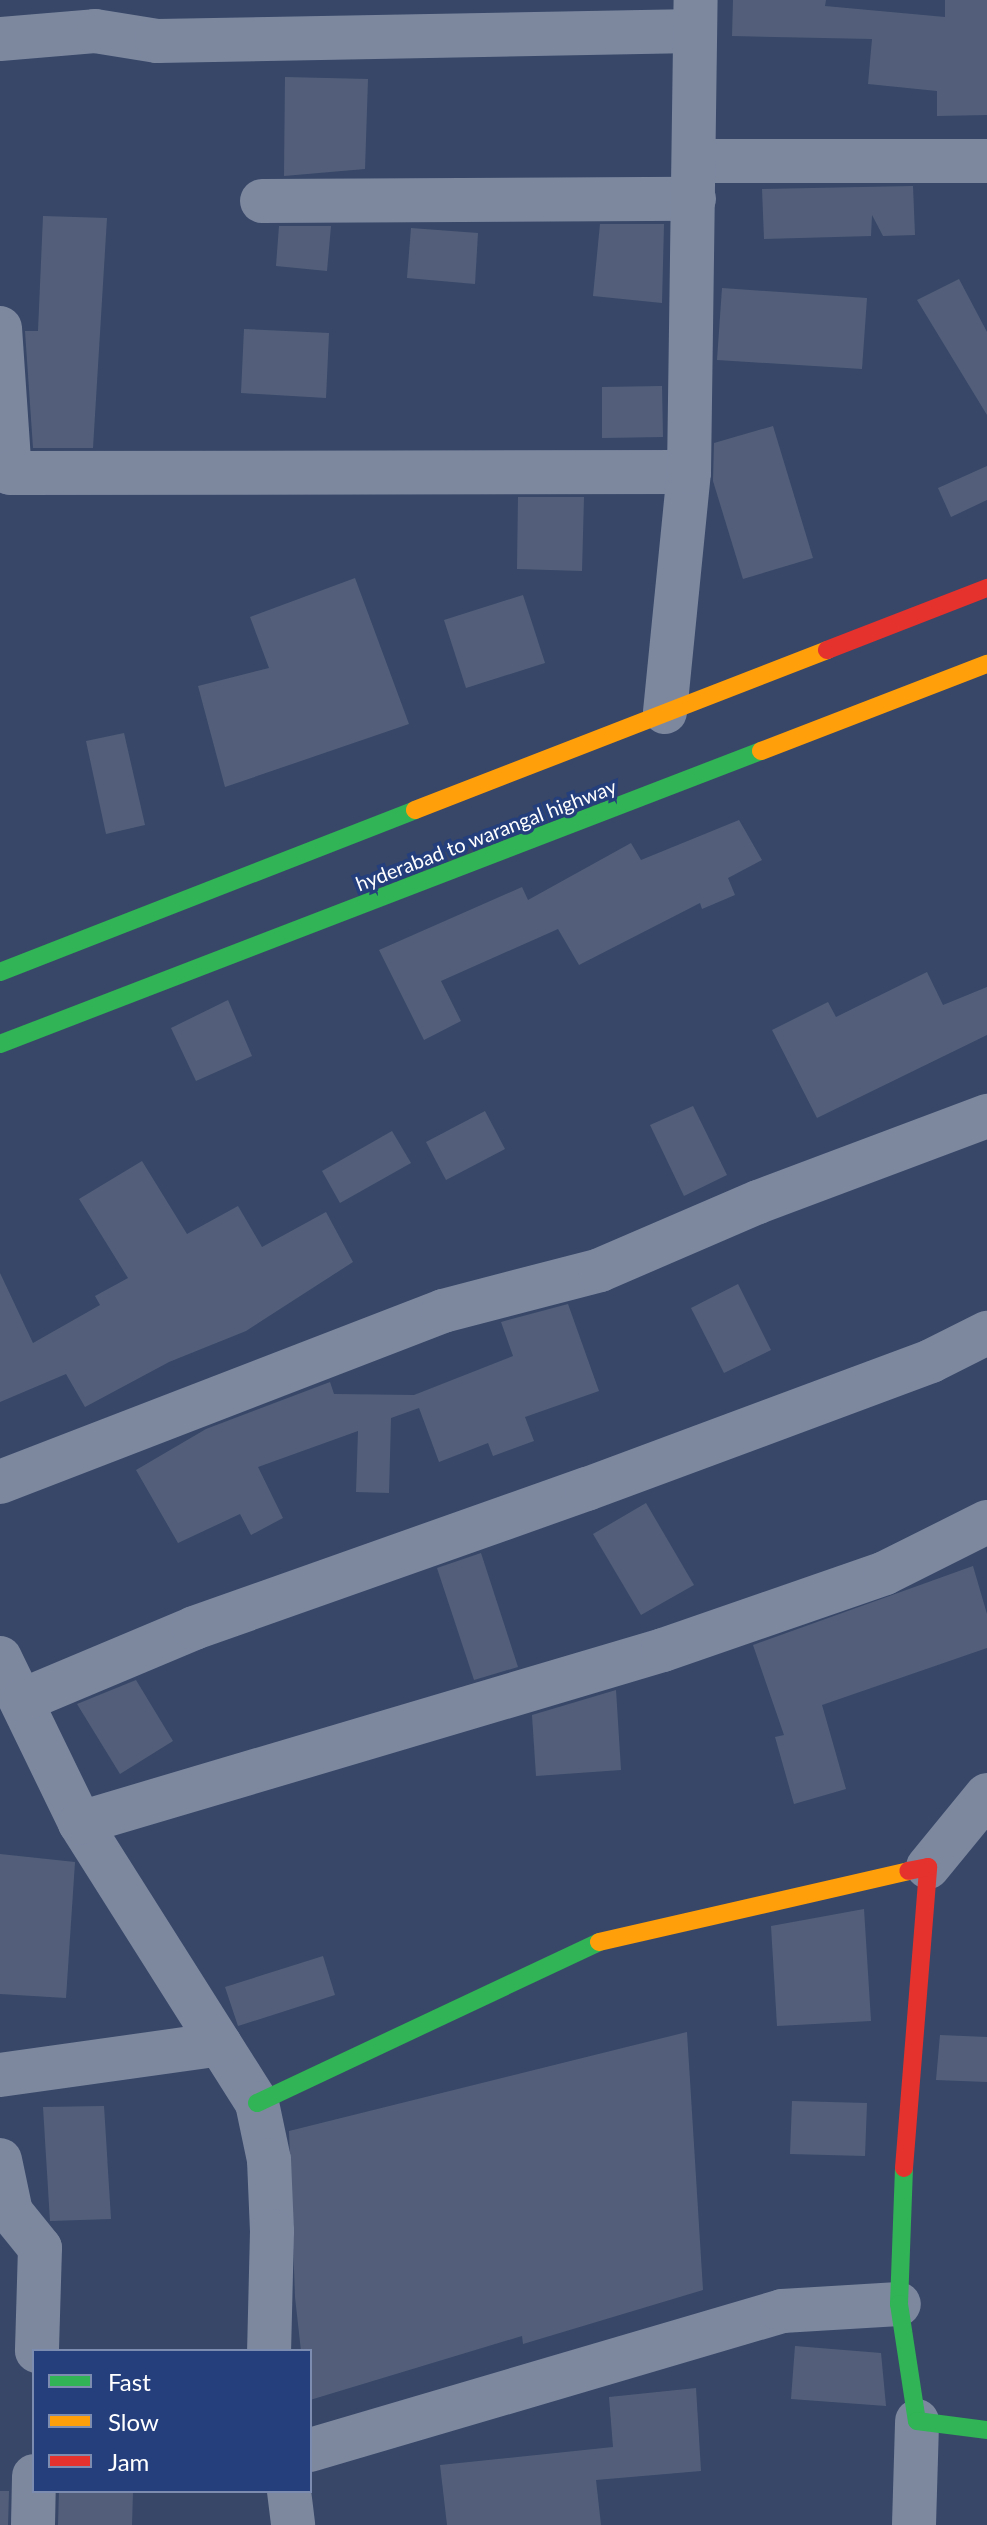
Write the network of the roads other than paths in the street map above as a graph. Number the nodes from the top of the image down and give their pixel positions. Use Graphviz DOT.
graph roads {
  1 [pos="695,15"];
  2 [pos="0,39"];
  3 [pos="987,161"];
  4 [pos="694,180"];
  5 [pos="262,201"];
  6 [pos="0,328"];
  7 [pos="689,472"];
  8 [pos="987,588"];
  9 [pos="987,664"];
  10 [pos="665,712"];
  11 [pos="0,972"];
  12 [pos="0,1044"];
  13 [pos="987,1116"];
  14 [pos="987,1333"];
  15 [pos="0,1482"];
  16 [pos="987,1522"];
  17 [pos="0,1658"];
  18 [pos="23,1700"];
  19 [pos="987,1795"];
  20 [pos="80,1823"];
  21 [pos="928,1867"];
  22 [pos="220,2044"];
  23 [pos="0,2075"];
  24 [pos="0,2094"];
  25 [pos="257,2103"];
  26 [pos="0,2160"];
  27 [pos="899,2304"];
  28 [pos="37,2349"];
  29 [pos="269,2349"];
  30 [pos="917,2421"];
  31 [pos="987,2430"];
  32 [pos="312,2449"];
  33 [pos="34,2493"];
  34 [pos="289,2493"];
  35 [pos="33,2525"];
  36 [pos="293,2525"];
  37 [pos="914,2525"];
  1 -- 2 [label="street"];
  1 -- 4 [label="street"];
  3 -- 4 [label="street"];
  4 -- 5 [label="street"];
  4 -- 7 [label="street"];
  6 -- 7 [label="street"];
  7 -- 10 [label="street"];
  8 -- 10 [label="main road"];
  9 -- 12 [label="main road, hyderabad to warangal highway"];
  10 -- 11 [label="main road"];
  13 -- 15 [label="street"];
  14 -- 18 [label="street"];
  16 -- 20 [label="street"];
  17 -- 18 [label="street"];
  18 -- 20 [label="street"];
  19 -- 21 [label="street"];
  20 -- 22 [label="street"];
  21 -- 25 [label="main road"];
  21 -- 27 [label="main road"];
  22 -- 23 [label="street"];
  22 -- 25 [label="street"];
  23 -- 24 [label="street"];
  25 -- 29 [label="street"];
  26 -- 28 [label="street"];
  27 -- 30 [label="main road"];
  27 -- 32 [label="street"];
  30 -- 31 [label="main road"];
  30 -- 37 [label="street"];
  33 -- 35 [label="street"];
  34 -- 36 [label="street"];
}
